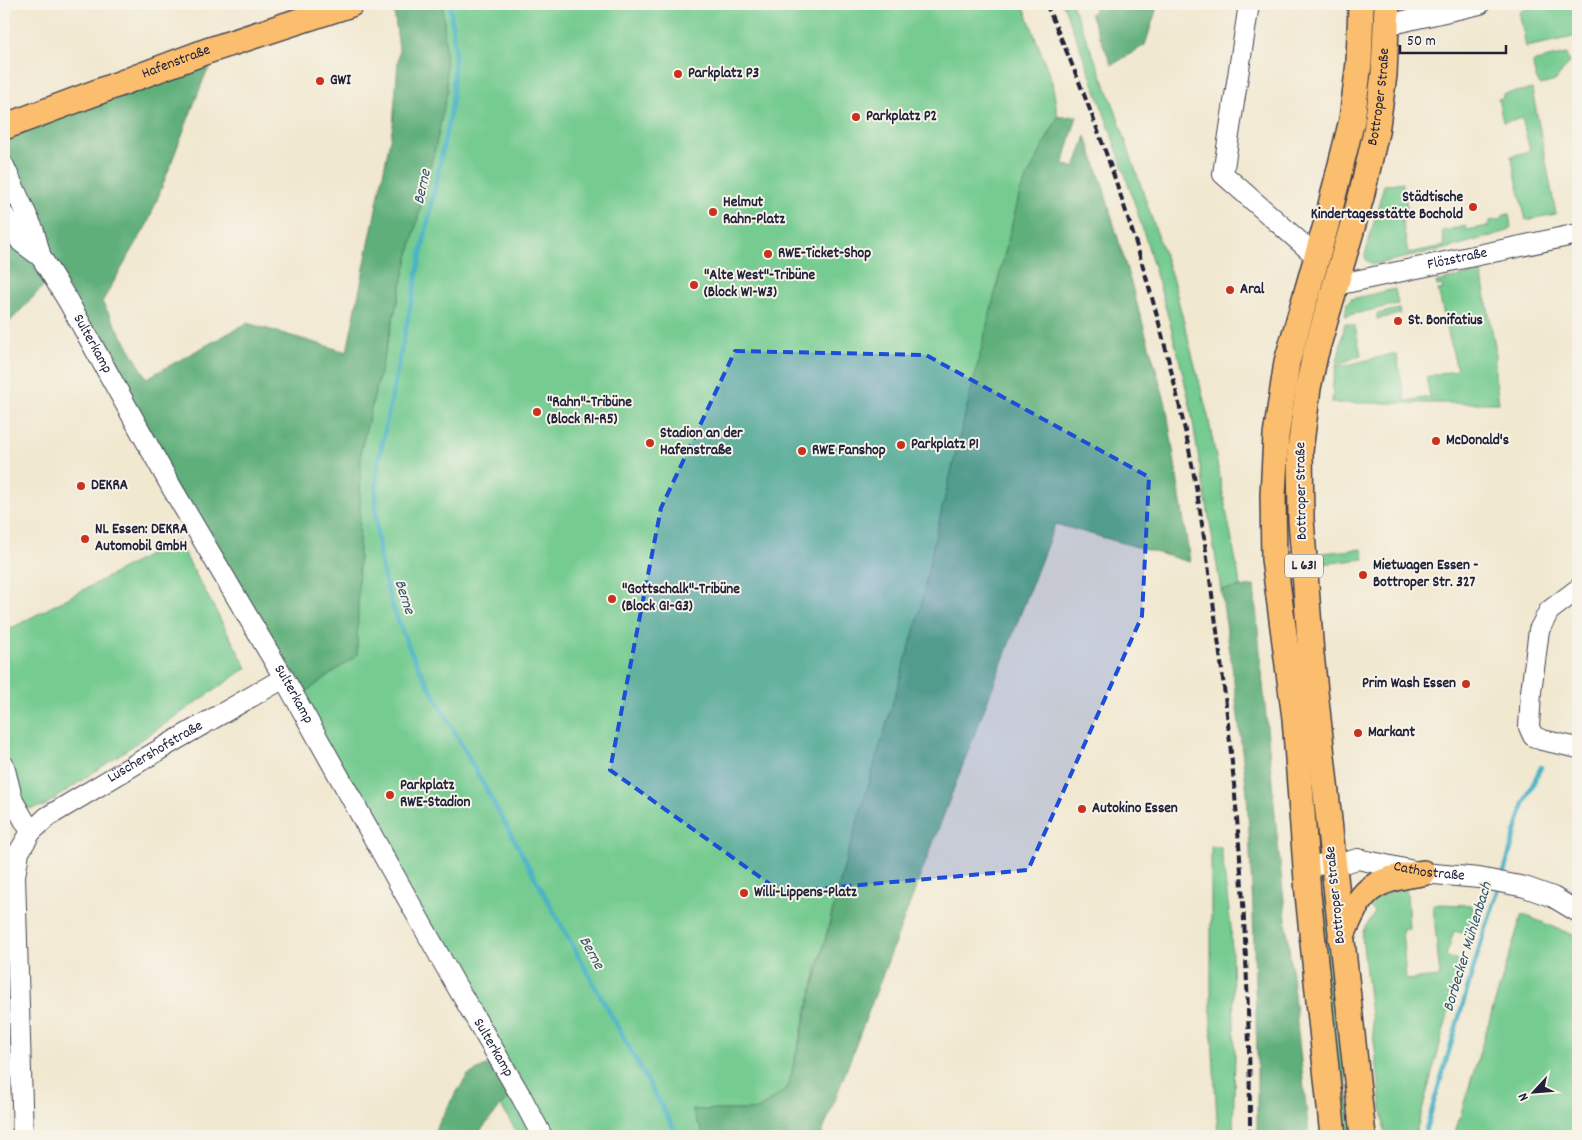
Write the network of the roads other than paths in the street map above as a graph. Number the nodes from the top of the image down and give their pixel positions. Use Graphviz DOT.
graph roads {
  1 [pos="351,4"];
  2 [pos="1249,4"];
  3 [pos="1361,4"];
  4 [pos="1480,4"];
  5 [pos="1387,14"];
  6 [pos="4,127"];
  7 [pos="4,166"];
  8 [pos="4,215"];
  9 [pos="1578,234"];
  10 [pos="41,257"];
  11 [pos="1317,257"];
  12 [pos="1336,281"];
  13 [pos="1578,589"];
  14 [pos="284,678"];
  15 [pos="1573,748"];
  16 [pos="4,766"];
  17 [pos="31,832"];
  18 [pos="1333,864"];
  19 [pos="1306,866"];
  20 [pos="1423,873"];
  21 [pos="1578,912"];
  22 [pos="1341,938"];
  23 [pos="23,1136"];
  24 [pos="542,1136"];
  25 [pos="1333,1136"];
  26 [pos="1363,1136"];
  1 -- 6 [label="main road, Hafenstraße"];
  2 -- 11 [label="street"];
  3 -- 11 [label="main road, Bottroper Straße / L 631"];
  4 -- 5 [label="street"];
  5 -- 12 [label="main road, Bottroper Straße / L 631"];
  7 -- 10 [label="street, Sulterkamp"];
  8 -- 10 [label="street, Sulterkamp"];
  9 -- 12 [label="street, Flözstraße"];
  10 -- 14 [label="street, Sulterkamp"];
  11 -- 12 [label="main road"];
  11 -- 19 [label="main road, Bottroper Straße / L 631"];
  12 -- 18 [label="main road, Bottroper Straße / L 631"];
  13 -- 15 [label="street"];
  14 -- 17 [label="street, Lüschershofstraße"];
  14 -- 24 [label="street, Sulterkamp"];
  16 -- 17 [label="street"];
  17 -- 23 [label="street, Lüschershofstraße"];
  18 -- 19 [label="street, Cathostraße"];
  18 -- 20 [label="street, Cathostraße"];
  18 -- 22 [label="main road, Bottroper Straße / L 631"];
  19 -- 25 [label="main road, Bottroper Straße / L 631"];
  20 -- 21 [label="street, Cathostraße"];
  20 -- 22 [label="main road"];
  22 -- 26 [label="main road, Bottroper Straße / L 631"];
}
